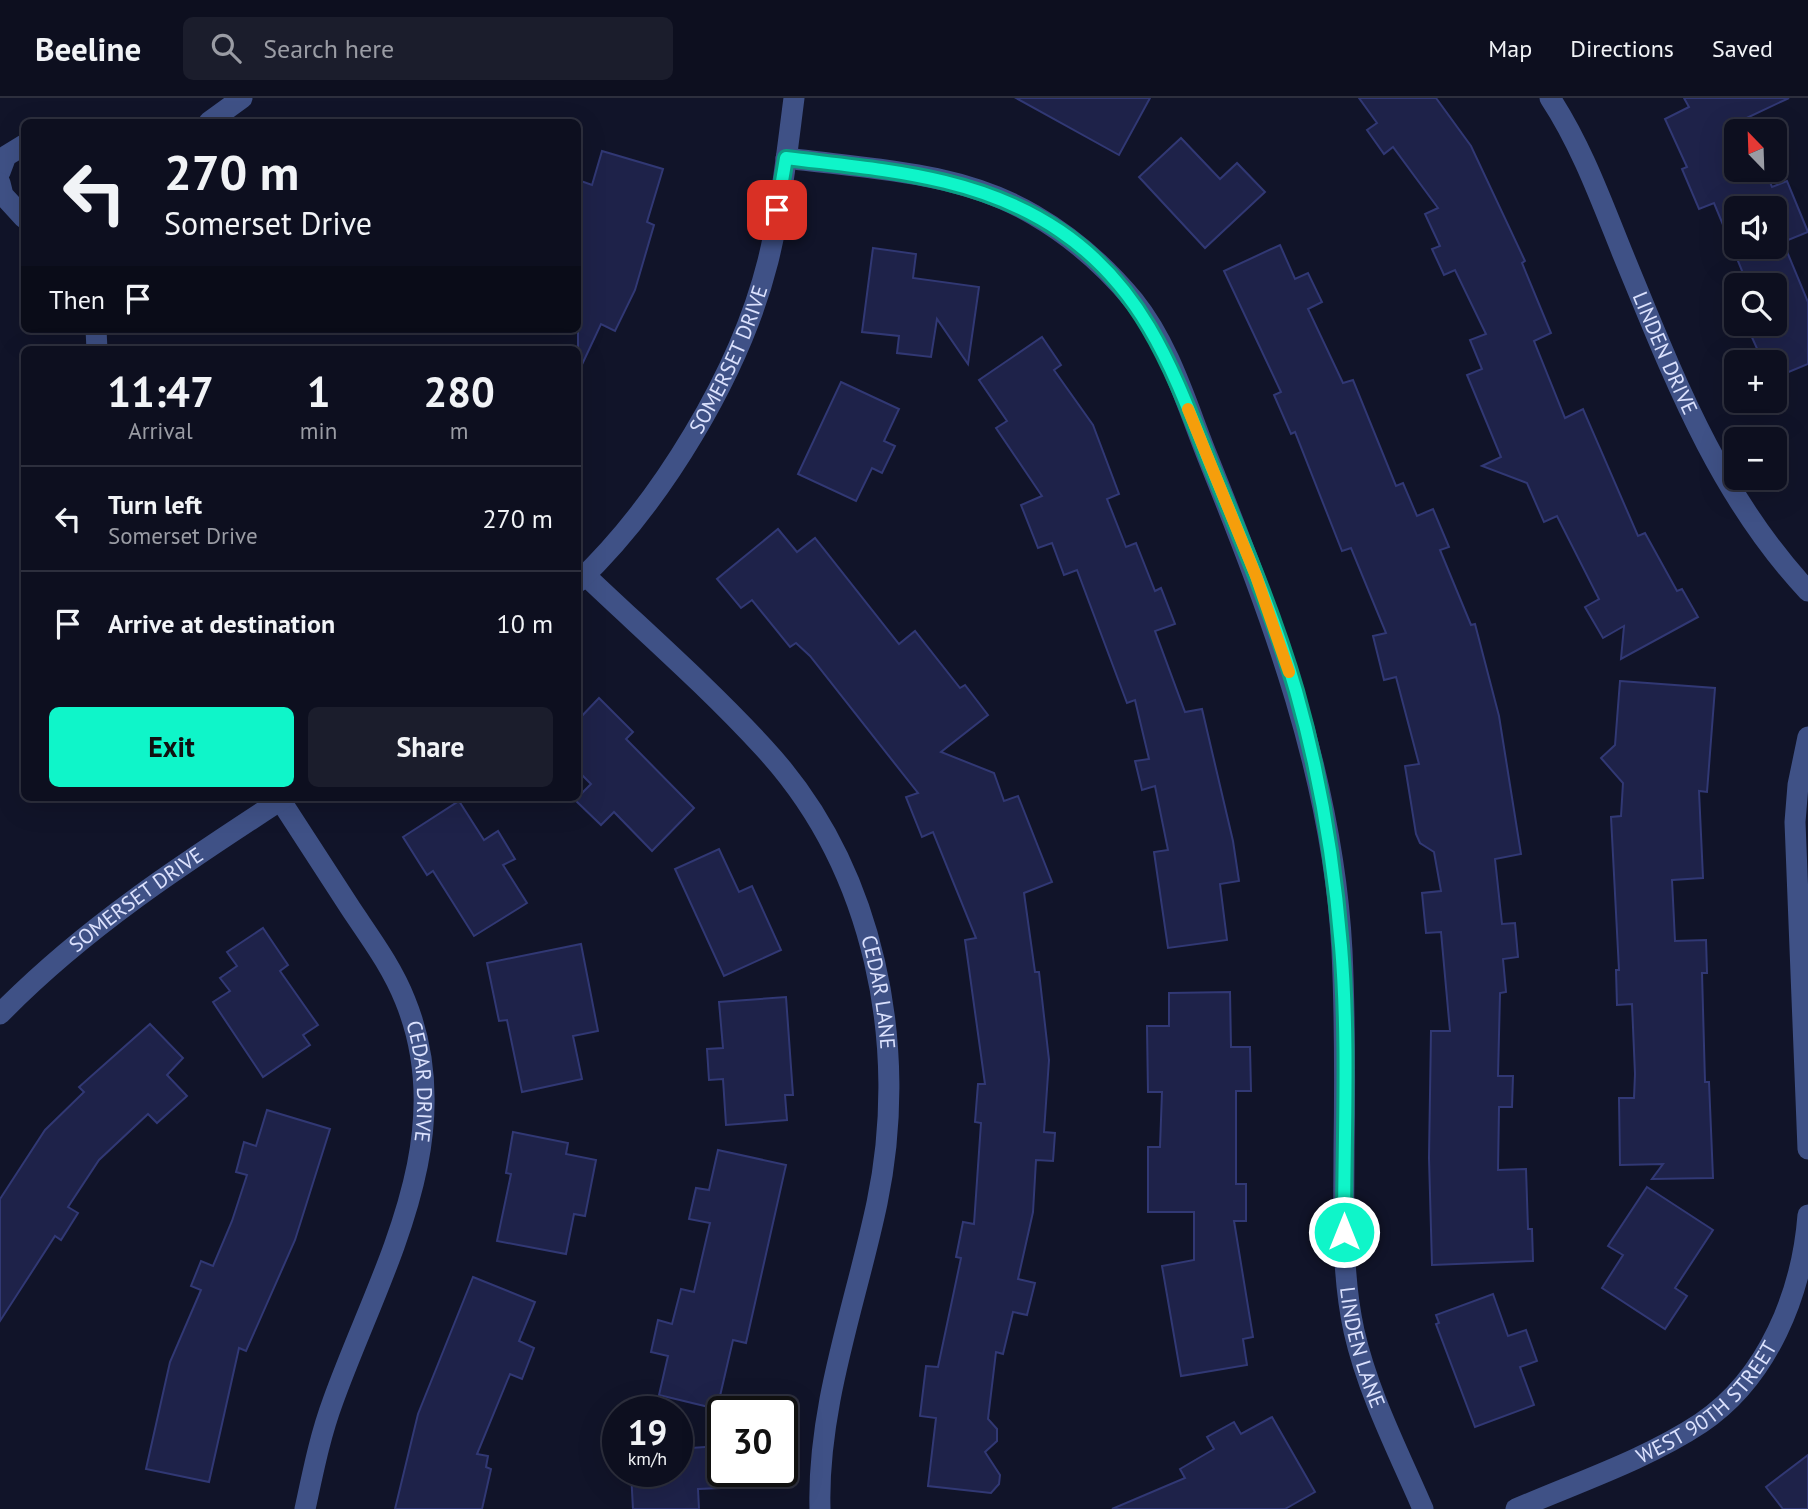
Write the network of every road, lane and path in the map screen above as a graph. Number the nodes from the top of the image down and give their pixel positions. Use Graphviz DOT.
graph roads {
  1 [pos="242,98"];
  2 [pos="794,98"];
  3 [pos="1550,98"];
  4 [pos="213,119"];
  5 [pos="21,147"];
  6 [pos="786,158"];
  7 [pos="0,172"];
  8 [pos="0,183"];
  9 [pos="21,215"];
  10 [pos="581,578"];
  11 [pos="1808,591"];
  12 [pos="1808,737"];
  13 [pos="278,801"];
  14 [pos="282,801"];
  15 [pos="0,1014"];
  16 [pos="1808,1119"];
  17 [pos="1808,1149"];
  18 [pos="1808,1216"];
  19 [pos="305,1509"];
  20 [pos="820,1509"];
  21 [pos="1423,1509"];
  22 [pos="1516,1509"];
  1 -- 4 [label="street"];
  2 -- 6 [label="street, SOMERSET DRIVE"];
  3 -- 11 [label="street, LINDEN DRIVE"];
  5 -- 7 [label="street"];
  6 -- 10 [label="street, SOMERSET DRIVE"];
  6 -- 21 [label="street, LINDEN LANE"];
  8 -- 9 [label="street"];
  10 -- 20 [label="street, CEDAR LANE"];
  12 -- 16 [label="street"];
  13 -- 15 [label="street, SOMERSET DRIVE"];
  14 -- 19 [label="street, CEDAR DRIVE"];
  16 -- 17 [label="street"];
  18 -- 22 [label="street, WEST 90TH STREET"];
}
